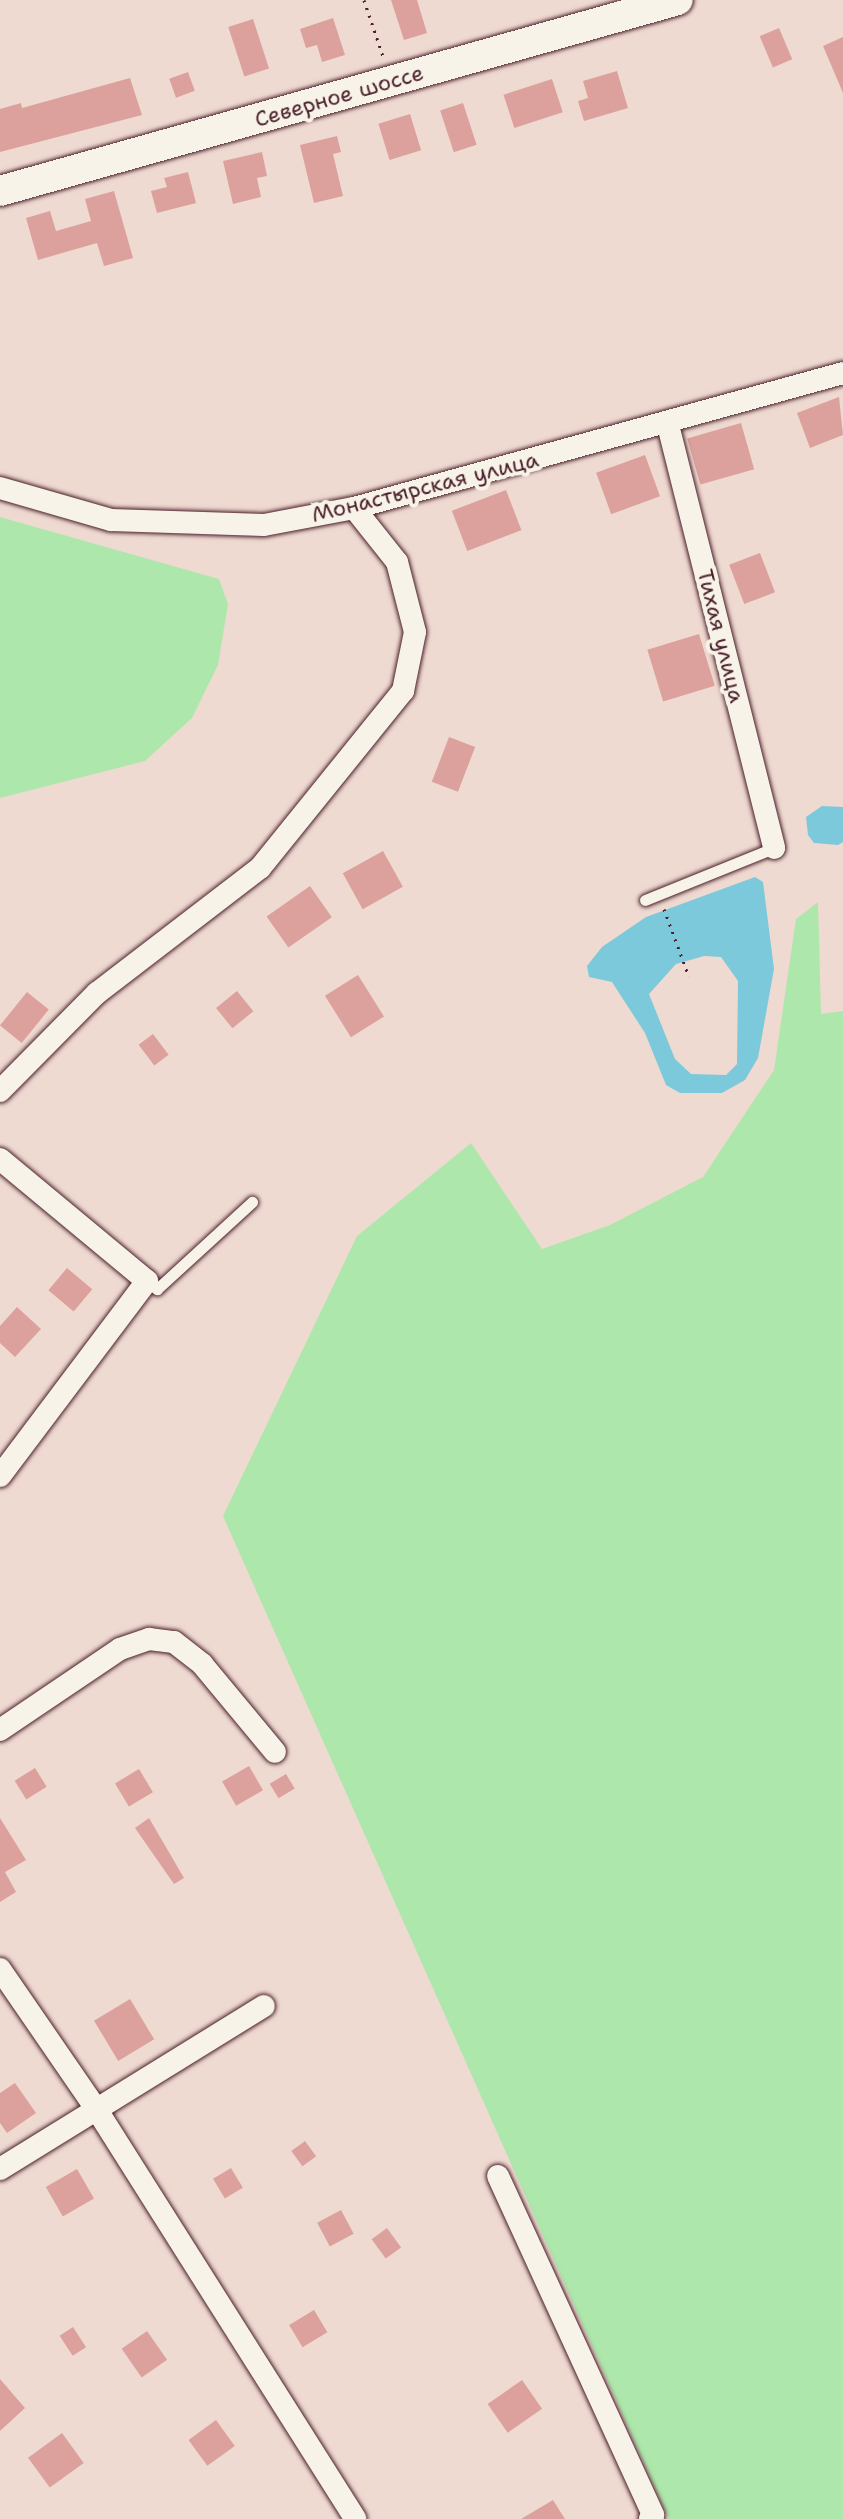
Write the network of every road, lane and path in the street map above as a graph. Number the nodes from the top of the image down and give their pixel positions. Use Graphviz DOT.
graph roads {
  1 [pos="364,0"];
  2 [pos="678,0"];
  3 [pos="391,82"];
  4 [pos="0,191"];
  5 [pos="843,373"];
  6 [pos="668,425"];
  7 [pos="0,488"];
  8 [pos="354,508"];
  9 [pos="774,848"];
  10 [pos="658,895"];
  11 [pos="645,900"];
  12 [pos="689,977"];
  13 [pos="0,1091"];
  14 [pos="0,1159"];
  15 [pos="252,1202"];
  16 [pos="147,1281"];
  17 [pos="0,1476"];
  18 [pos="0,1730"];
  19 [pos="275,1752"];
  20 [pos="0,1969"];
  21 [pos="264,2006"];
  22 [pos="95,2107"];
  23 [pos="0,2169"];
  24 [pos="498,2176"];
  25 [pos="355,2519"];
  26 [pos="650,2519"];
  1 -- 3 [label="path"];
  2 -- 3 [label="main road, Северное шоссе"];
  3 -- 4 [label="main road, Северное шоссе"];
  5 -- 6 [label="street, Монастырская улица"];
  6 -- 8 [label="street, Монастырская улица"];
  6 -- 9 [label="street, Тихая улица"];
  7 -- 8 [label="street, Монастырская улица"];
  8 -- 13 [label="street"];
  9 -- 10 [label="lane"];
  10 -- 11 [label="lane"];
  10 -- 12 [label="path"];
  14 -- 16 [label="street"];
  15 -- 16 [label="lane"];
  16 -- 17 [label="street"];
  18 -- 19 [label="street"];
  20 -- 22 [label="street"];
  21 -- 22 [label="street"];
  22 -- 23 [label="street"];
  22 -- 25 [label="street"];
  24 -- 26 [label="street"];
}
